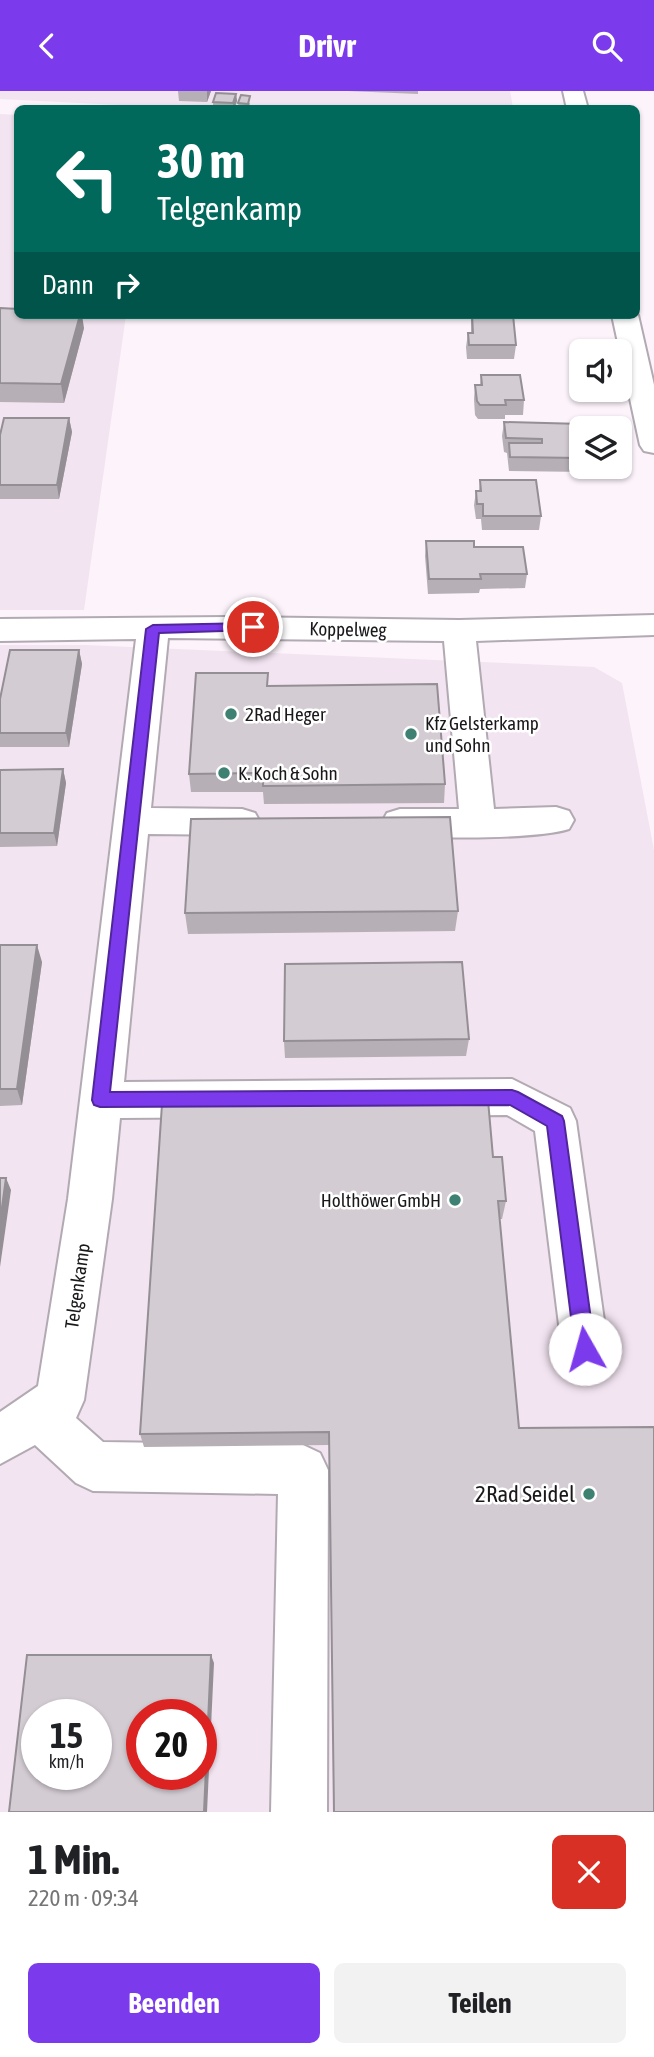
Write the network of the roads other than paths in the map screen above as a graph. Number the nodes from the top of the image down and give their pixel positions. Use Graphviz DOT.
graph roads {
  1 [pos="626,319"];
  2 [pos="654,445"];
  3 [pos="654,625"];
  4 [pos="153,629"];
  5 [pos="0,630"];
  6 [pos="458,631"];
  7 [pos="556,820"];
  8 [pos="131,821"];
  9 [pos="270,822"];
  10 [pos="367,822"];
  11 [pos="478,823"];
  12 [pos="100,1100"];
  13 [pos="585,1349"];
  14 [pos="19,1428"];
  15 [pos="299,1812"];
  1 -- 2 [label="street"];
  3 -- 6 [label="street, Koppelweg"];
  4 -- 5 [label="street, Koppelweg"];
  4 -- 6 [label="street, Koppelweg"];
  4 -- 8 [label="street, Telgenkamp"];
  6 -- 11 [label="street"];
  7 -- 11 [label="street"];
  8 -- 9 [label="street"];
  8 -- 12 [label="street, Telgenkamp"];
  10 -- 11 [label="street"];
  12 -- 13 [label="street"];
  12 -- 14 [label="street, Telgenkamp"];
  14 -- 15 [label="street"];
}
